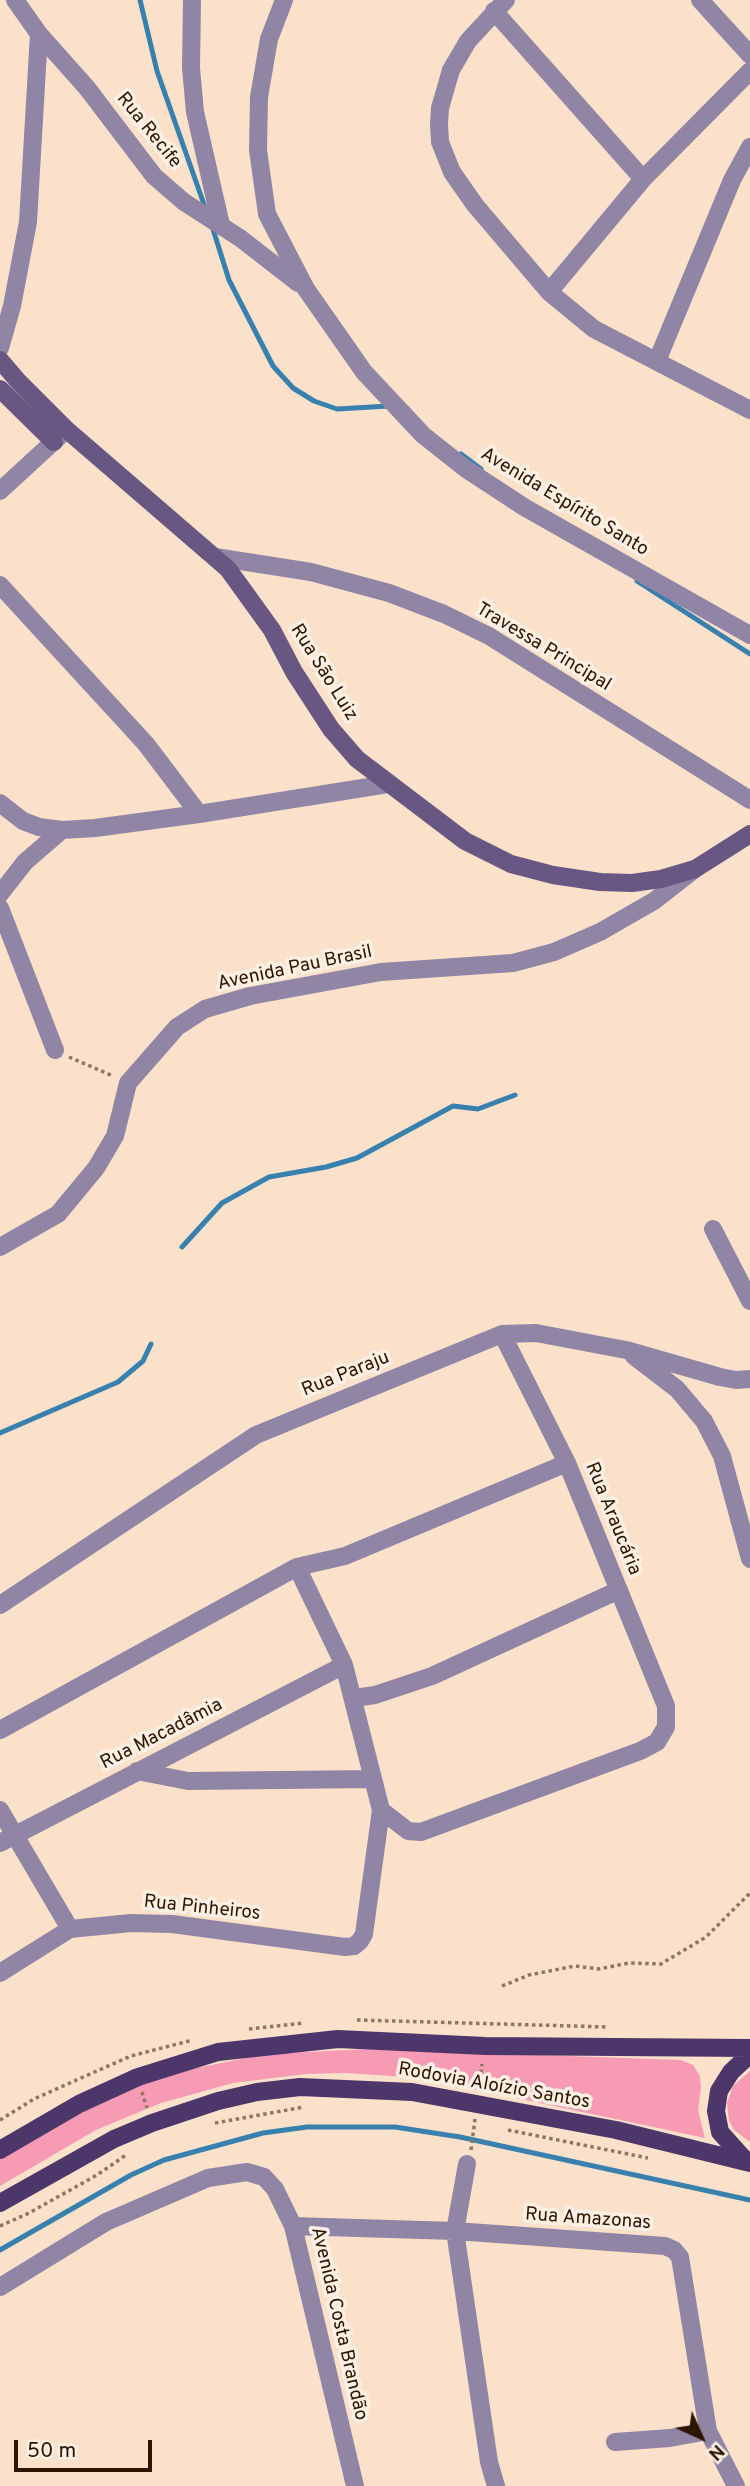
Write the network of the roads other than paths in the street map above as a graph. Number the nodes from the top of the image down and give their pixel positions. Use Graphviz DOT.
graph roads {
  1 [pos="15,0"];
  2 [pos="192,0"];
  3 [pos="284,0"];
  4 [pos="700,0"];
  5 [pos="500,6"];
  6 [pos="40,34"];
  7 [pos="750,54"];
  8 [pos="750,71"];
  9 [pos="750,147"];
  10 [pos="643,179"];
  11 [pos="221,225"];
  12 [pos="306,289"];
  13 [pos="549,292"];
  14 [pos="0,348"];
  15 [pos="0,360"];
  16 [pos="657,361"];
  17 [pos="0,388"];
  18 [pos="750,410"];
  19 [pos="60,436"];
  20 [pos="0,491"];
  21 [pos="215,557"];
  22 [pos="0,585"];
  23 [pos="750,635"];
  24 [pos="388,784"];
  25 [pos="750,800"];
  26 [pos="0,803"];
  27 [pos="199,814"];
  28 [pos="62,830"];
  29 [pos="750,834"];
  30 [pos="695,869"];
  31 [pos="0,894"];
  32 [pos="0,908"];
  33 [pos="55,1051"];
  34 [pos="713,1229"];
  35 [pos="0,1247"];
  36 [pos="750,1301"];
  37 [pos="502,1334"];
  38 [pos="626,1350"];
  39 [pos="750,1379"];
  40 [pos="567,1463"];
  41 [pos="750,1559"];
  42 [pos="297,1567"];
  43 [pos="619,1590"];
  44 [pos="0,1605"];
  45 [pos="344,1665"];
  46 [pos="354,1698"];
  47 [pos="0,1730"];
  48 [pos="136,1771"];
  49 [pos="373,1779"];
  50 [pos="0,1810"];
  51 [pos="381,1810"];
  52 [pos="7,1839"];
  53 [pos="70,1928"];
  54 [pos="0,1973"];
  55 [pos="750,2048"];
  56 [pos="750,2054"];
  57 [pos="0,2150"];
  58 [pos="469,2157"];
  59 [pos="749,2162"];
  60 [pos="0,2203"];
  61 [pos="293,2226"];
  62 [pos="455,2231"];
  63 [pos="0,2287"];
  64 [pos="708,2431"];
  65 [pos="615,2442"];
  66 [pos="355,2486"];
  67 [pos="496,2486"];
  68 [pos="736,2486"];
  1 -- 6 [label="street, Rua Recife"];
  2 -- 11 [label="street"];
  3 -- 12 [label="street, Avenida Espírito Santo"];
  4 -- 7 [label="street"];
  5 -- 10 [label="street"];
  5 -- 13 [label="street"];
  6 -- 11 [label="street, Rua Recife"];
  6 -- 14 [label="street"];
  8 -- 10 [label="street"];
  9 -- 16 [label="street"];
  10 -- 13 [label="street"];
  11 -- 12 [label="street, Rua Recife"];
  12 -- 23 [label="street, Avenida Espírito Santo"];
  13 -- 16 [label="street"];
  15 -- 19 [label="street, Rua São Luiz"];
  16 -- 18 [label="street"];
  17 -- 19 [label="street, Rua São Luiz"];
  19 -- 20 [label="street"];
  19 -- 21 [label="street, Rua São Luiz"];
  21 -- 24 [label="street, Rua São Luiz"];
  21 -- 25 [label="street, Travessa Principal"];
  22 -- 27 [label="street"];
  24 -- 27 [label="street"];
  24 -- 30 [label="street, Rua São Luiz"];
  26 -- 28 [label="street"];
  27 -- 28 [label="street"];
  28 -- 31 [label="street"];
  29 -- 30 [label="street, Rua São Luiz"];
  30 -- 35 [label="street, Avenida Pau Brasil"];
  32 -- 33 [label="street"];
  34 -- 36 [label="street"];
  37 -- 38 [label="street, Rua Paraju"];
  37 -- 40 [label="street, Rua Araucária"];
  37 -- 44 [label="street, Rua Paraju"];
  38 -- 39 [label="street, Rua Paraju"];
  38 -- 41 [label="street"];
  40 -- 42 [label="street"];
  40 -- 43 [label="street, Rua Araucária"];
  42 -- 45 [label="street"];
  42 -- 47 [label="street"];
  43 -- 46 [label="street"];
  43 -- 51 [label="street, Rua Araucária"];
  45 -- 46 [label="street"];
  45 -- 48 [label="street, Rua Macadâmia"];
  46 -- 49 [label="street"];
  48 -- 49 [label="street"];
  48 -- 52 [label="street, Rua Macadâmia"];
  49 -- 51 [label="street"];
  50 -- 52 [label="street"];
  51 -- 53 [label="street, Rua Pinheiros"];
  52 -- 53 [label="street"];
  53 -- 54 [label="street, Rua Pinheiros"];
  55 -- 57 [label="main road, Rodovia Aloízio Santos"];
  56 -- 59 [label="main road"];
  58 -- 62 [label="street"];
  59 -- 60 [label="main road, Rodovia Aloízio Santos"];
  61 -- 62 [label="street, Rua Amazonas"];
  61 -- 63 [label="street, Avenida Costa Brandão"];
  61 -- 66 [label="street, Avenida Costa Brandão"];
  62 -- 64 [label="street, Rua Amazonas"];
  62 -- 67 [label="street"];
  64 -- 65 [label="street"];
  64 -- 68 [label="street, Rua Amazonas"];
}
